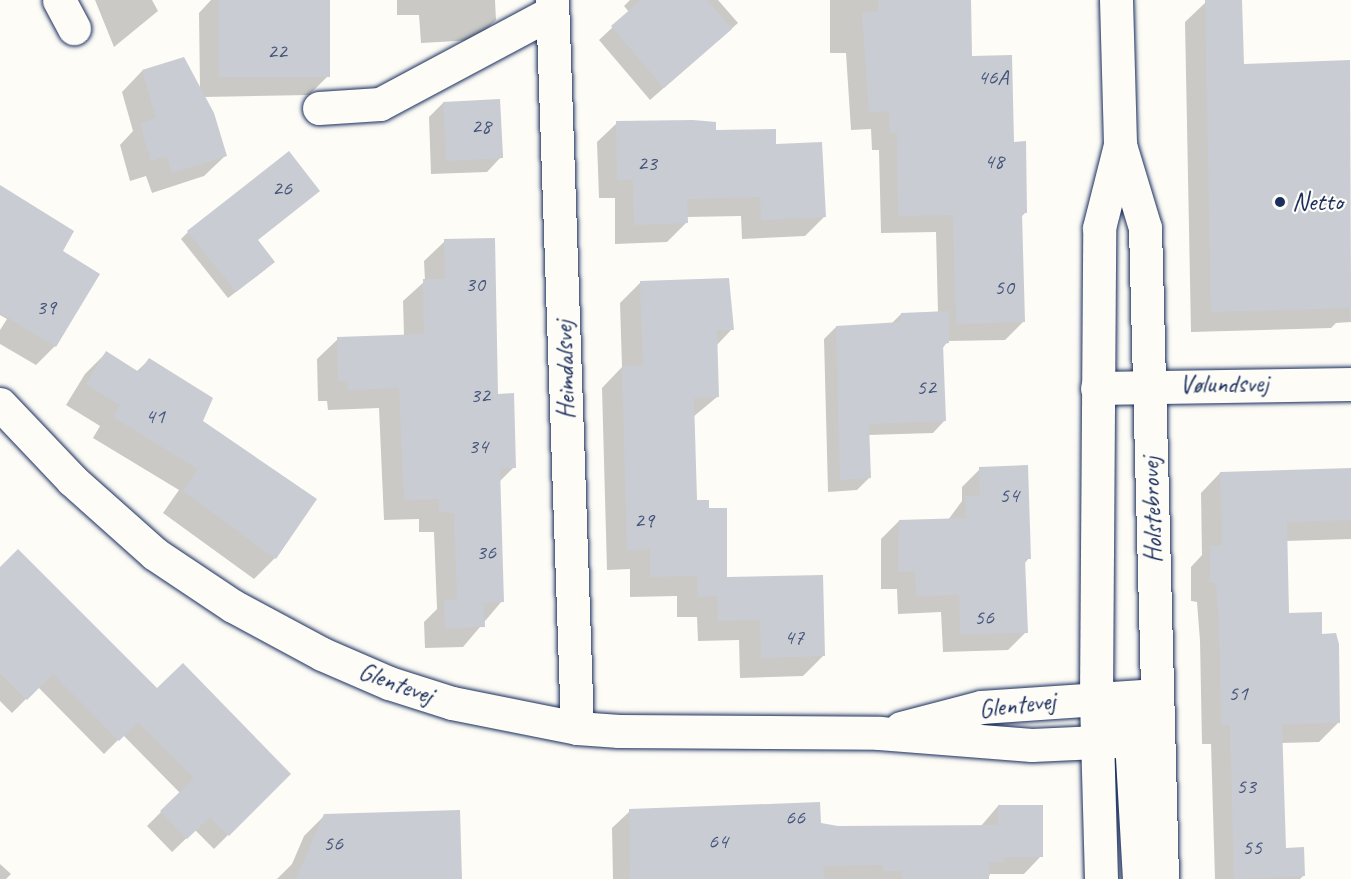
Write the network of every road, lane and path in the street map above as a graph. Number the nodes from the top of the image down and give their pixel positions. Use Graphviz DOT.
graph roads {
  1 [pos="1116,0"];
  2 [pos="552,6"];
  3 [pos="319,108"];
  4 [pos="1120,145"];
  5 [pos="1351,384"];
  6 [pos="1149,385"];
  7 [pos="1097,388"];
  8 [pos="0,404"];
  9 [pos="1157,695"];
  10 [pos="1096,697"];
  11 [pos="577,728"];
  12 [pos="879,733"];
  13 [pos="1145,739"];
  14 [pos="1097,741"];
  15 [pos="1101,879"];
  16 [pos="1139,879"];
  17 [pos="1162,879"];
  1 -- 4 [label="street, Holstebrovej"];
  2 -- 3 [label="street, Heimdalsvej"];
  2 -- 11 [label="street, Heimdalsvej"];
  4 -- 6 [label="street, Holstebrovej"];
  4 -- 7 [label="street, Holstebrovej"];
  5 -- 6 [label="street, Vølundsvej"];
  6 -- 7 [label="street, Vølundsvej"];
  6 -- 9 [label="street, Holstebrovej"];
  7 -- 10 [label="street, Holstebrovej"];
  8 -- 11 [label="street, Glentevej"];
  9 -- 10 [label="street, Glentevej"];
  9 -- 13 [label="street, Holstebrovej"];
  10 -- 12 [label="street, Glentevej"];
  10 -- 13 [label="street"];
  10 -- 14 [label="street, Holstebrovej"];
  11 -- 12 [label="street, Glentevej"];
  12 -- 14 [label="street, Glentevej"];
  13 -- 14 [label="street, Glentevej"];
  13 -- 16 [label="street"];
  13 -- 17 [label="street, Holstebrovej"];
  14 -- 15 [label="street, Holstebrovej"];
}
